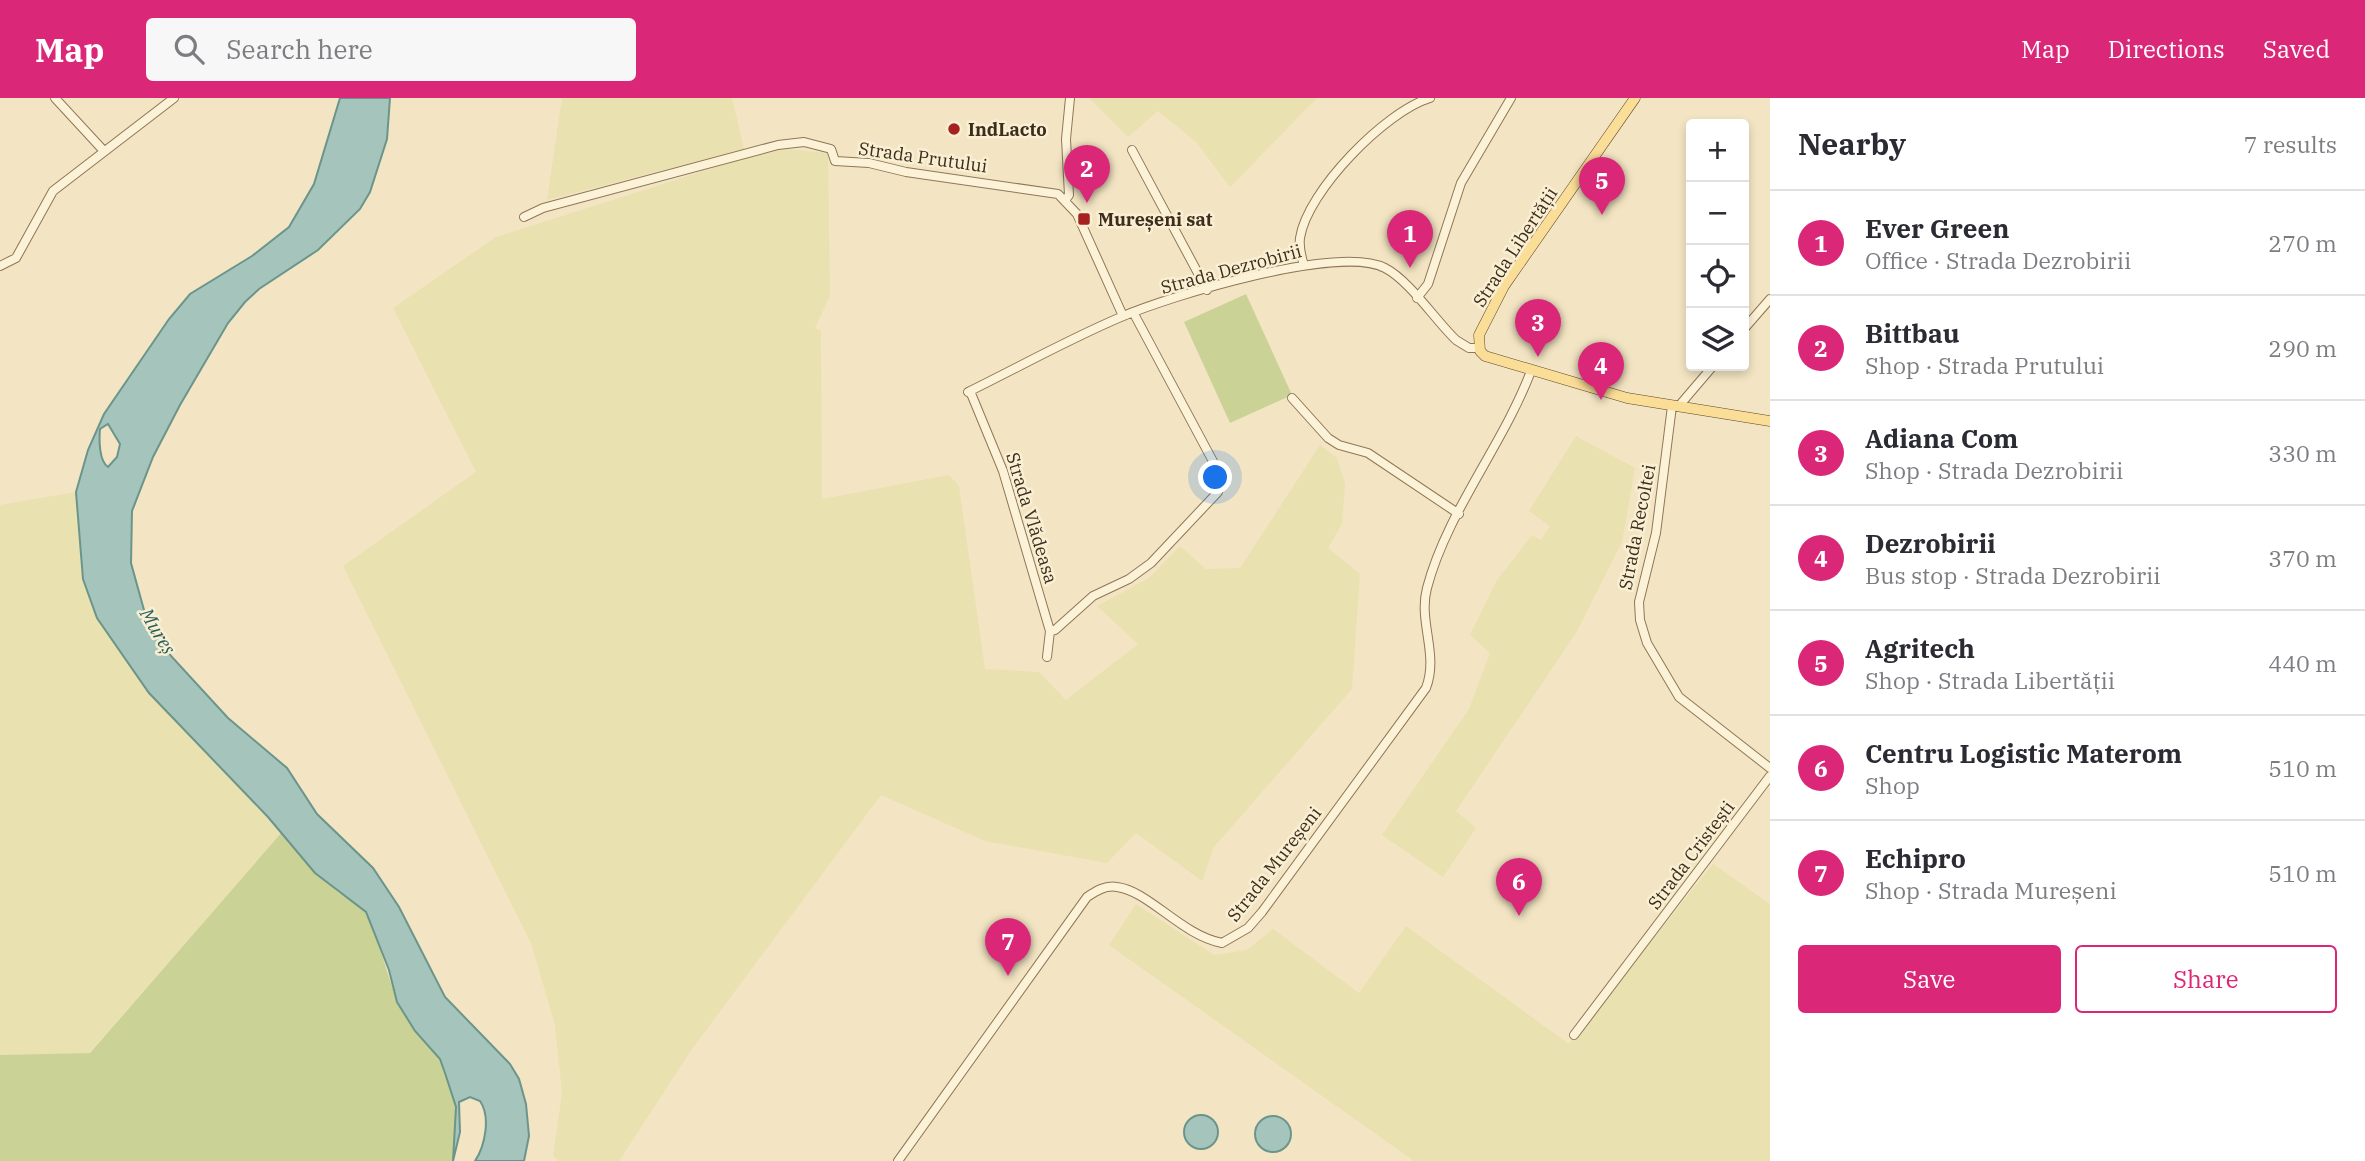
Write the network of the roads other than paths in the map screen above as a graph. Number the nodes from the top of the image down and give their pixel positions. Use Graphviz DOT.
graph roads {
  1 [pos="55,98"];
  2 [pos="174,98"];
  3 [pos="1070,98"];
  4 [pos="1430,98"];
  5 [pos="1511,98"];
  6 [pos="1635,98"];
  7 [pos="103,150"];
  8 [pos="1132,150"];
  9 [pos="1066,199"];
  10 [pos="524,217"];
  11 [pos="1304,265"];
  12 [pos="0,266"];
  13 [pos="1208,290"];
  14 [pos="1417,298"];
  15 [pos="1770,299"];
  16 [pos="1133,312"];
  17 [pos="1123,316"];
  18 [pos="1749,323"];
  19 [pos="1479,348"];
  20 [pos="1531,371"];
  21 [pos="1708,371"];
  22 [pos="969,391"];
  23 [pos="1292,398"];
  24 [pos="1675,407"];
  25 [pos="1770,421"];
  26 [pos="1459,514"];
  27 [pos="1050,631"];
  28 [pos="1046,657"];
  29 [pos="1770,768"];
  30 [pos="1770,776"];
  31 [pos="1574,1035"];
  32 [pos="898,1161"];
  1 -- 7 [label="street"];
  2 -- 7 [label="street"];
  3 -- 9 [label="street"];
  4 -- 11 [label="street"];
  5 -- 14 [label="street"];
  6 -- 19 [label="main road, Strada Libertății"];
  7 -- 12 [label="street"];
  8 -- 13 [label="street"];
  9 -- 10 [label="street, Strada Prutului"];
  9 -- 17 [label="street"];
  11 -- 13 [label="street, Strada Dezrobirii"];
  11 -- 14 [label="street, Strada Dezrobirii"];
  13 -- 16 [label="street, Strada Dezrobirii"];
  14 -- 19 [label="street, Strada Dezrobirii"];
  15 -- 18 [label="street"];
  16 -- 17 [label="street, Strada Dezrobirii"];
  16 -- 27 [label="street"];
  17 -- 22 [label="street, Strada Dezrobirii"];
  19 -- 20 [label="main road, Strada Dezrobirii"];
  20 -- 24 [label="main road, Strada Dezrobirii"];
  20 -- 26 [label="street, Strada Mureșeni"];
  21 -- 24 [label="street"];
  22 -- 27 [label="street, Strada Vlădeasa"];
  23 -- 26 [label="street"];
  24 -- 25 [label="main road, Strada Dezrobirii"];
  24 -- 29 [label="street, Strada Recoltei"];
  26 -- 32 [label="street, Strada Mureșeni"];
  27 -- 28 [label="street, Strada Vlădeasa"];
  30 -- 31 [label="street, Strada Cristești"];
}
